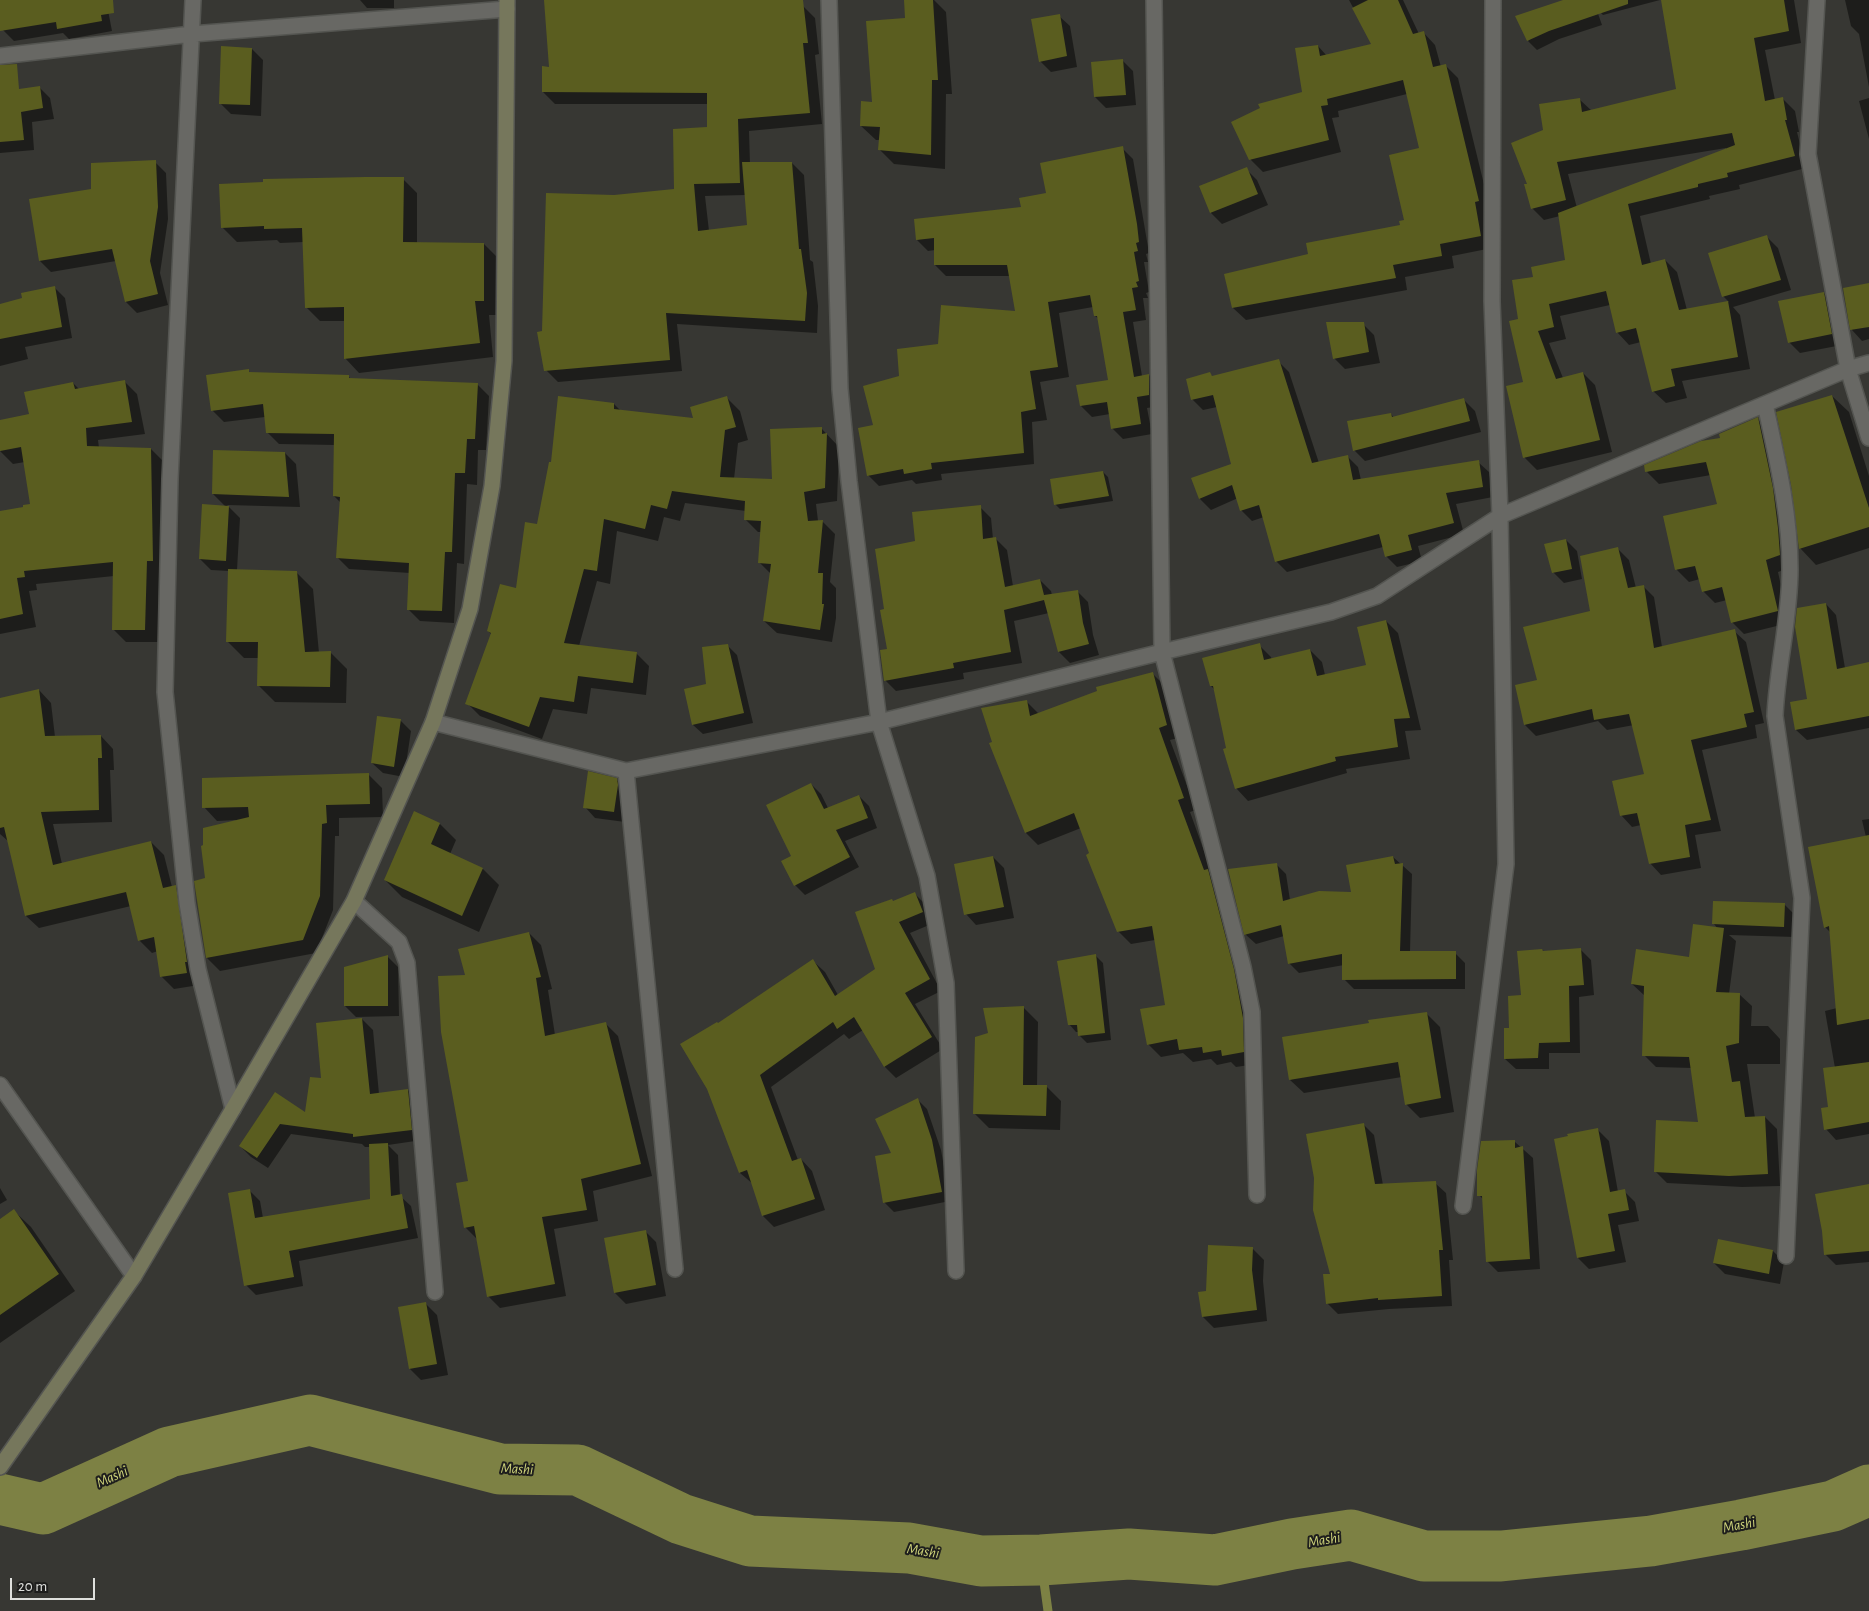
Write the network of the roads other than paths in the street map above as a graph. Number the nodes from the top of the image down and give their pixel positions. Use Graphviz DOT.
graph roads {
  1 [pos="193,0"];
  2 [pos="829,0"];
  3 [pos="1154,0"];
  4 [pos="1493,0"];
  5 [pos="1817,0"];
  6 [pos="507,4"];
  7 [pos="192,34"];
  8 [pos="0,56"];
  9 [pos="1869,363"];
  10 [pos="1848,369"];
  11 [pos="1765,404"];
  12 [pos="1869,438"];
  13 [pos="1500,516"];
  14 [pos="1162,652"];
  15 [pos="433,722"];
  16 [pos="879,722"];
  17 [pos="626,771"];
  18 [pos="354,901"];
  19 [pos="0,1085"];
  20 [pos="233,1109"];
  21 [pos="1258,1195"];
  22 [pos="1463,1206"];
  23 [pos="1786,1256"];
  24 [pos="675,1269"];
  25 [pos="956,1271"];
  26 [pos="134,1276"];
  27 [pos="435,1292"];
  28 [pos="0,1468"];
  1 -- 7 [label="street"];
  2 -- 16 [label="street"];
  3 -- 14 [label="street"];
  4 -- 13 [label="street"];
  5 -- 10 [label="street"];
  6 -- 7 [label="street"];
  6 -- 15 [label="street"];
  7 -- 8 [label="street"];
  7 -- 20 [label="street"];
  9 -- 10 [label="street"];
  10 -- 11 [label="street"];
  10 -- 12 [label="street"];
  11 -- 13 [label="street"];
  11 -- 23 [label="street"];
  13 -- 14 [label="street"];
  13 -- 22 [label="street"];
  14 -- 16 [label="street"];
  14 -- 21 [label="street"];
  15 -- 17 [label="street"];
  15 -- 18 [label="street"];
  16 -- 17 [label="street"];
  16 -- 25 [label="street"];
  17 -- 24 [label="street"];
  18 -- 20 [label="street"];
  18 -- 27 [label="street"];
  19 -- 26 [label="street"];
  20 -- 26 [label="street"];
  26 -- 28 [label="street"];
}
